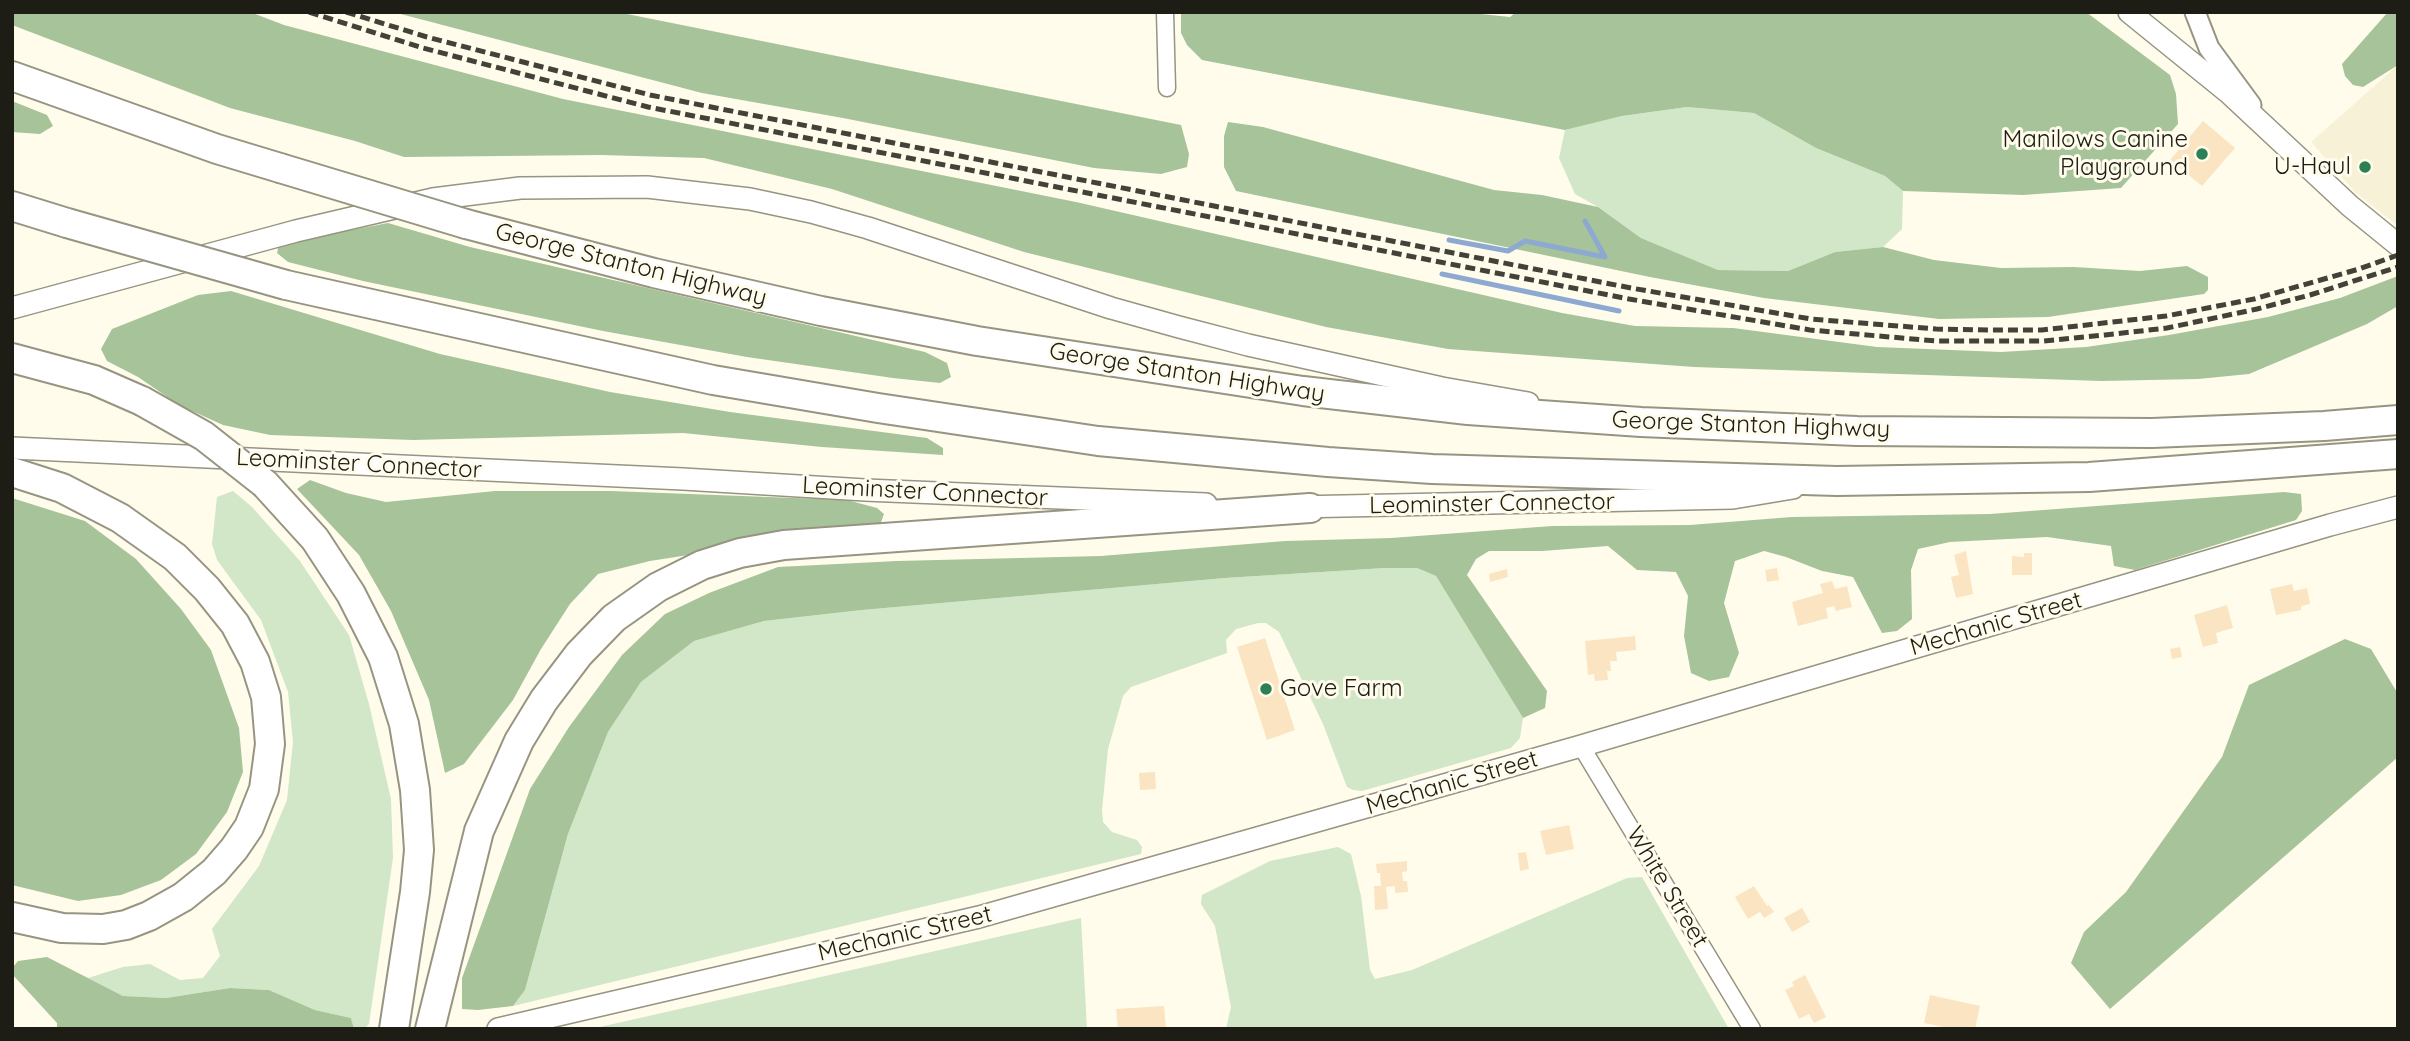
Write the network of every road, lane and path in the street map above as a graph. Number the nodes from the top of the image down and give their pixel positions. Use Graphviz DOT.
graph roads {
  1 [pos="1165,12"];
  2 [pos="2195,12"];
  3 [pos="2131,13"];
  4 [pos="12,76"];
  5 [pos="1167,88"];
  6 [pos="2269,128"];
  7 [pos="12,206"];
  8 [pos="2393,242"];
  9 [pos="12,308"];
  10 [pos="12,358"];
  11 [pos="2398,404"];
  12 [pos="2398,420"];
  13 [pos="1641,422"];
  14 [pos="2237,429"];
  15 [pos="12,448"];
  16 [pos="2398,454"];
  17 [pos="12,472"];
  18 [pos="1837,481"];
  19 [pos="2398,507"];
  20 [pos="1310,508"];
  21 [pos="1581,746"];
  22 [pos="12,917"];
  23 [pos="432,1018"];
  24 [pos="395,1023"];
  25 [pos="498,1029"];
  26 [pos="1752,1029"];
  1 -- 5 [label="street"];
  2 -- 6 [label="street"];
  3 -- 6 [label="main road"];
  4 -- 13 [label="highway, George Stanton Highway, bridge"];
  6 -- 8 [label="main road"];
  7 -- 18 [label="highway, George Stanton Highway, bridge"];
  9 -- 13 [label="main road"];
  10 -- 24 [label="highway, bridge"];
  11 -- 14 [label="highway"];
  12 -- 14 [label="highway, George Stanton Highway"];
  13 -- 14 [label="highway, George Stanton Highway"];
  15 -- 20 [label="main road, Leominster Connector"];
  16 -- 18 [label="highway, George Stanton Highway"];
  17 -- 22 [label="highway"];
  18 -- 20 [label="main road, Leominster Connector"];
  19 -- 21 [label="main road, Mechanic Street"];
  20 -- 23 [label="highway"];
  21 -- 25 [label="main road, Mechanic Street"];
  21 -- 26 [label="street, White Street"];
}
